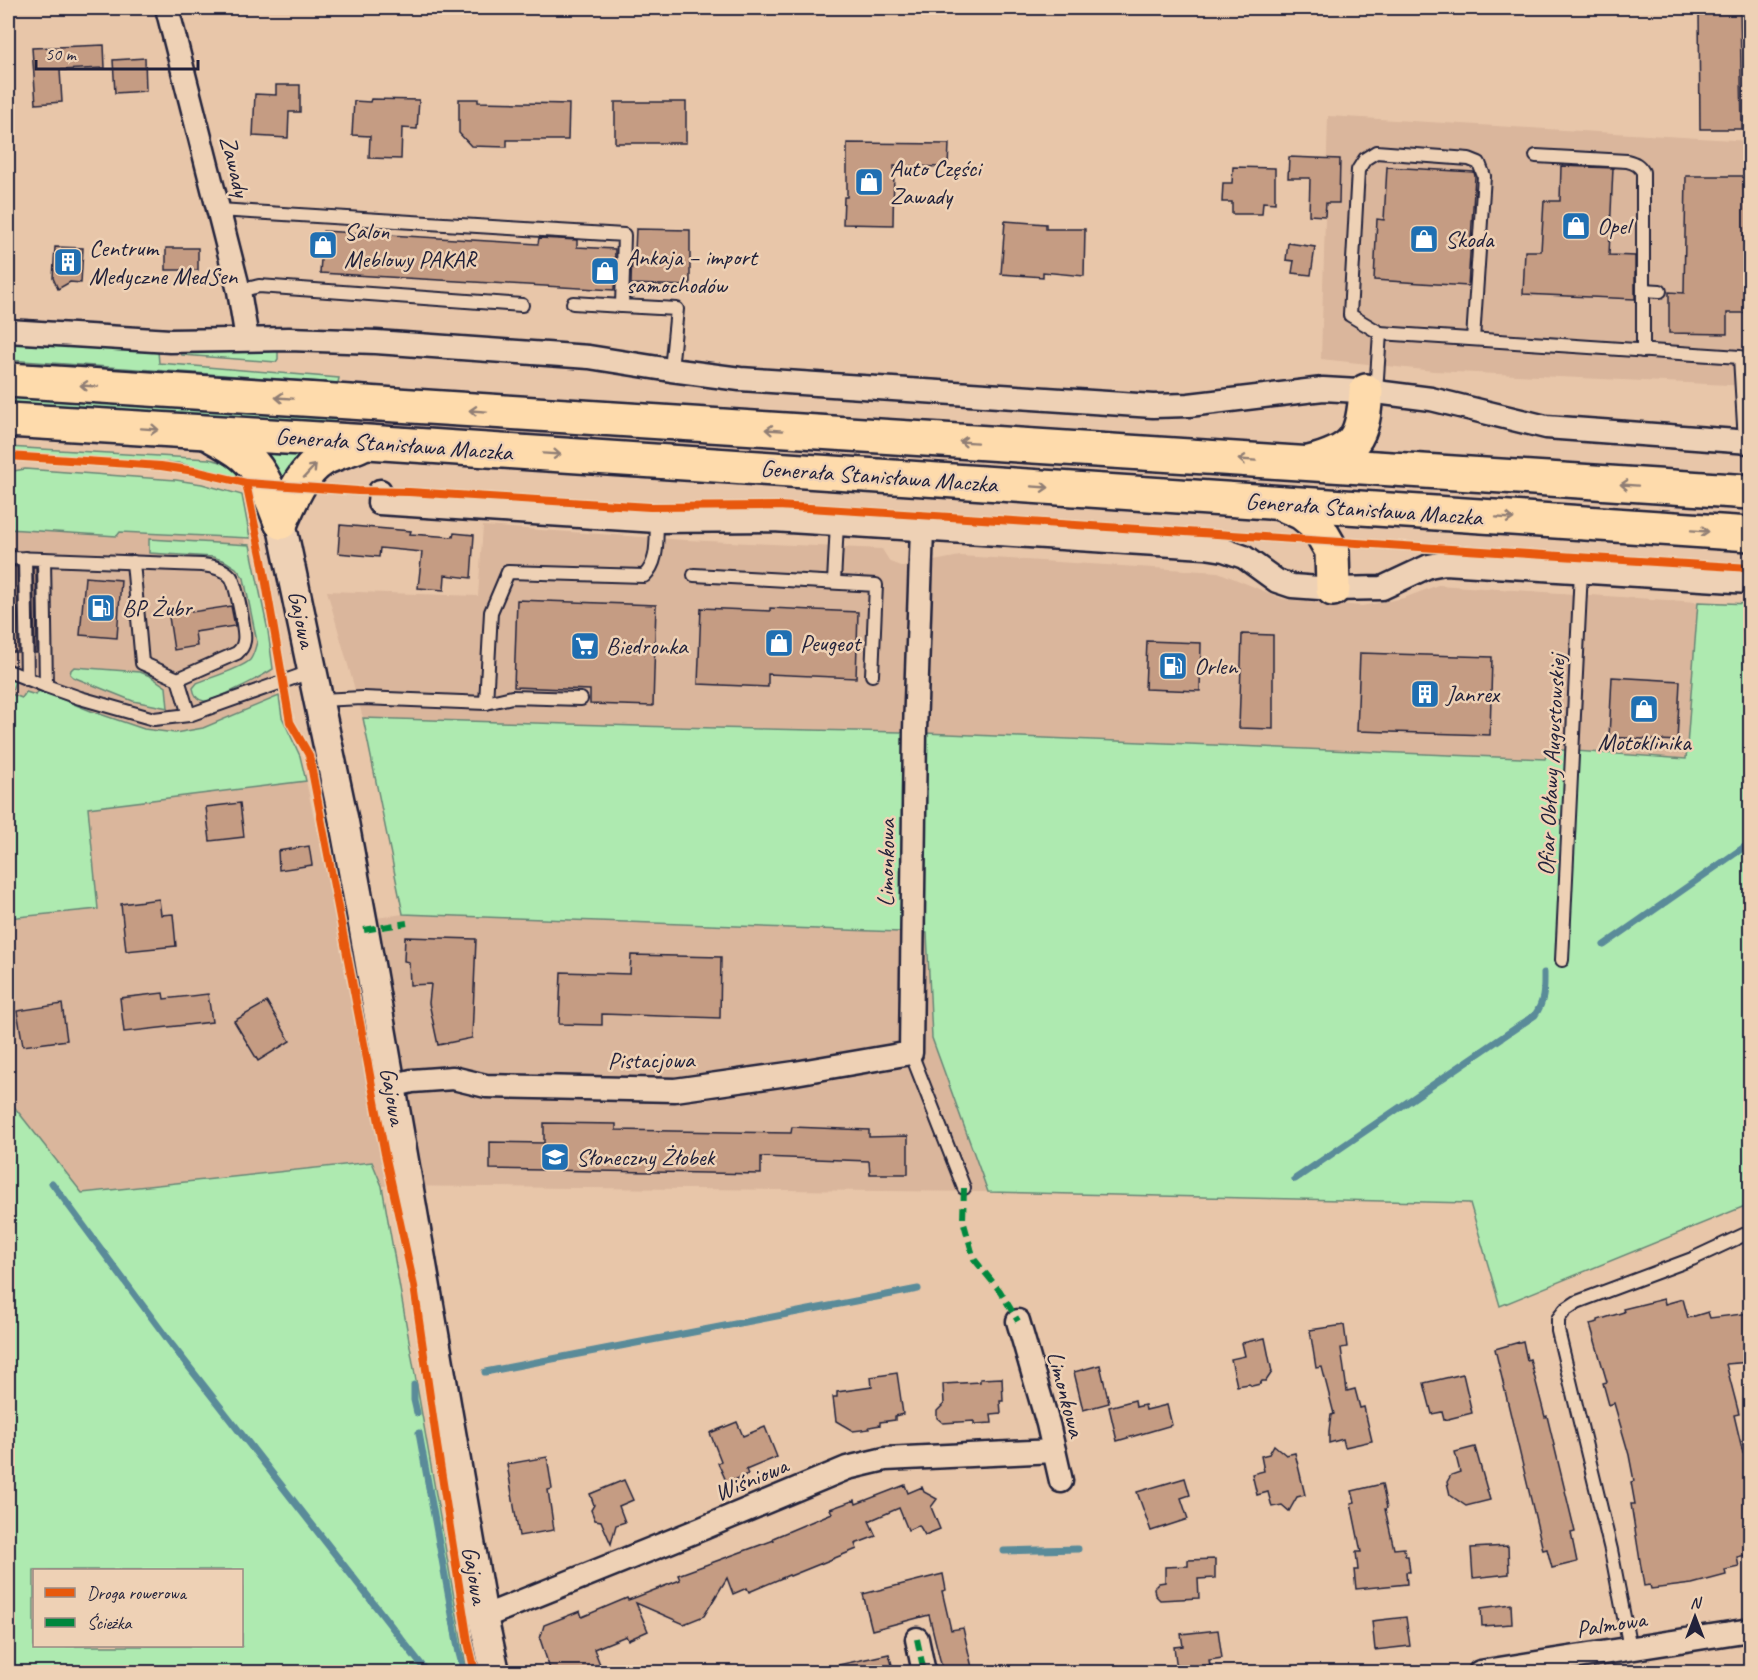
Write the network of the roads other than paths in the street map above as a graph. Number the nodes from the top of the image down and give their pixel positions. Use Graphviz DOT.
graph roads {
  1 [pos="167,8"];
  2 [pos="1536,156"];
  3 [pos="219,210"];
  4 [pos="1643,290"];
  5 [pos="239,291"];
  6 [pos="1660,291"];
  7 [pos="573,303"];
  8 [pos="522,305"];
  9 [pos="622,306"];
  10 [pos="8,331"];
  11 [pos="1380,333"];
  12 [pos="247,339"];
  13 [pos="1473,339"];
  14 [pos="1643,351"];
  15 [pos="671,370"];
  16 [pos="8,380"];
  17 [pos="1369,401"];
  18 [pos="8,420"];
  19 [pos="208,433"];
  20 [pos="368,442"];
  21 [pos="1748,442"];
  22 [pos="1305,464"];
  23 [pos="1405,471"];
  24 [pos="380,491"];
  25 [pos="1750,492"];
  26 [pos="1280,504"];
  27 [pos="1384,510"];
  28 [pos="657,520"];
  29 [pos="281,522"];
  30 [pos="837,524"];
  31 [pos="922,529"];
  32 [pos="1750,534"];
  33 [pos="1332,551"];
  34 [pos="8,558"];
  35 [pos="25,558"];
  36 [pos="44,559"];
  37 [pos="133,562"];
  38 [pos="1581,571"];
  39 [pos="694,575"];
  40 [pos="834,582"];
  41 [pos="1750,582"];
  42 [pos="1333,589"];
  43 [pos="8,671"];
  44 [pos="313,671"];
  45 [pos="872,675"];
  46 [pos="27,679"];
  47 [pos="178,679"];
  48 [pos="46,686"];
  49 [pos="581,699"];
  50 [pos="319,700"];
  51 [pos="486,704"];
  52 [pos="189,715"];
  53 [pos="1562,960"];
  54 [pos="910,1053"];
  55 [pos="391,1086"];
  56 [pos="964,1188"];
  57 [pos="1750,1232"];
  58 [pos="1018,1321"];
  59 [pos="1054,1451"];
  60 [pos="1061,1481"];
  61 [pos="483,1617"];
  62 [pos="1750,1630"];
  63 [pos="917,1639"];
  64 [pos="1630,1648"];
  65 [pos="495,1672"];
  66 [pos="924,1672"];
  67 [pos="1480,1672"];
  1 -- 3 [label="street, Zawady"];
  2 -- 4 [label="lane"];
  3 -- 5 [label="street, Zawady"];
  3 -- 9 [label="lane"];
  4 -- 6 [label="lane"];
  4 -- 14 [label="lane"];
  5 -- 8 [label="lane"];
  5 -- 12 [label="street, Zawady"];
  7 -- 9 [label="lane"];
  9 -- 15 [label="lane"];
  10 -- 12 [label="street"];
  11 -- 13 [label="lane"];
  11 -- 13 [label="lane"];
  11 -- 17 [label="lane"];
  12 -- 15 [label="street"];
  13 -- 14 [label="lane"];
  14 -- 21 [label="lane"];
  15 -- 17 [label="street"];
  22 -- 16 [label="highway, Generała Stanisława Maczka, one-way"];
  17 -- 21 [label="street"];
  17 -- 22 [label="highway"];
  17 -- 23 [label="highway"];
  18 -- 19 [label="highway, Generała Stanisława Maczka, one-way"];
  19 -- 20 [label="highway, Generała Stanisława Maczka"];
  19 -- 29 [label="highway"];
  20 -- 26 [label="highway, Generała Stanisława Maczka, one-way"];
  29 -- 20 [label="highway, one-way"];
  22 -- 23 [label="highway, Generała Stanisława Maczka"];
  25 -- 23 [label="highway, Generała Stanisława Maczka, one-way"];
  24 -- 28 [label="street"];
  26 -- 27 [label="highway, Generała Stanisława Maczka"];
  26 -- 33 [label="highway"];
  27 -- 32 [label="highway, Generała Stanisława Maczka, one-way"];
  27 -- 33 [label="highway"];
  28 -- 30 [label="street"];
  28 -- 51 [label="lane"];
  29 -- 44 [label="street, Gajowa"];
  30 -- 31 [label="street"];
  30 -- 40 [label="lane"];
  31 -- 42 [label="street"];
  31 -- 54 [label="street, Limonkowa"];
  33 -- 42 [label="highway"];
  34 -- 35 [label="lane"];
  35 -- 36 [label="lane"];
  35 -- 46 [label="lane"];
  36 -- 37 [label="lane"];
  36 -- 48 [label="lane"];
  37 -- 47 [label="lane"];
  37 -- 47 [label="lane"];
  38 -- 41 [label="street"];
  38 -- 42 [label="street"];
  38 -- 53 [label="lane, Ofiar Obławy Augustowskiej"];
  39 -- 40 [label="lane"];
  40 -- 45 [label="lane"];
  43 -- 46 [label="lane"];
  44 -- 50 [label="street, Gajowa"];
  44 -- 52 [label="lane"];
  46 -- 48 [label="lane"];
  47 -- 52 [label="lane"];
  48 -- 52 [label="lane"];
  49 -- 51 [label="lane"];
  50 -- 51 [label="lane"];
  50 -- 55 [label="street, Gajowa"];
  54 -- 55 [label="street, Pistacjowa"];
  54 -- 56 [label="lane, Limonkowa"];
  55 -- 61 [label="street, Gajowa"];
  57 -- 64 [label="lane"];
  58 -- 59 [label="street, Limonkowa"];
  59 -- 60 [label="street, Limonkowa"];
  59 -- 61 [label="street, Wiśniowa"];
  61 -- 65 [label="street, Gajowa"];
  62 -- 64 [label="street, Palmowa"];
  63 -- 66 [label="street"];
  64 -- 67 [label="street, Palmowa"];
}
